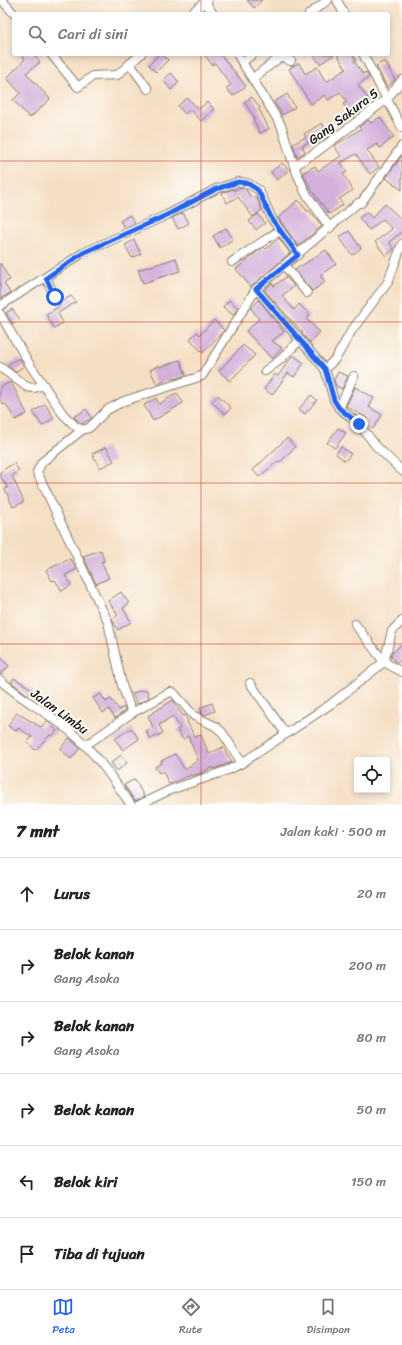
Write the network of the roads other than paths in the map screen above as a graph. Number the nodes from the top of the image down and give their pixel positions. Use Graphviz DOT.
graph roads {
  1 [pos="2,0"];
  2 [pos="328,0"];
  3 [pos="337,0"];
  4 [pos="206,1"];
  5 [pos="12,12"];
  6 [pos="192,12"];
  7 [pos="212,12"];
  8 [pos="312,12"];
  9 [pos="343,12"];
  10 [pos="53,56"];
  11 [pos="139,56"];
  12 [pos="238,56"];
  13 [pos="250,56"];
  14 [pos="364,56"];
  15 [pos="291,61"];
  16 [pos="242,62"];
  17 [pos="130,64"];
  18 [pos="253,78"];
  19 [pos="402,80"];
  20 [pos="148,89"];
  21 [pos="387,99"];
  22 [pos="402,128"];
  23 [pos="402,146"];
  24 [pos="294,166"];
  25 [pos="330,228"];
  26 [pos="280,232"];
  27 [pos="402,244"];
  28 [pos="298,255"];
  29 [pos="232,262"];
  30 [pos="285,266"];
  31 [pos="46,278"];
  32 [pos="256,289"];
  33 [pos="306,294"];
  34 [pos="55,297"];
  35 [pos="0,306"];
  36 [pos="0,314"];
  37 [pos="300,340"];
  38 [pos="0,367"];
  39 [pos="325,369"];
  40 [pos="265,371"];
  41 [pos="354,376"];
  42 [pos="44,385"];
  43 [pos="339,408"];
  44 [pos="82,430"];
  45 [pos="402,471"];
  46 [pos="402,621"];
  47 [pos="356,624"];
  48 [pos="384,662"];
  49 [pos="402,672"];
  50 [pos="0,680"];
  51 [pos="250,683"];
  52 [pos="132,713"];
  53 [pos="286,734"];
  54 [pos="86,745"];
  55 [pos="242,764"];
  56 [pos="131,805"];
  57 [pos="139,805"];
  1 -- 5 [label="street"];
  2 -- 8 [label="street"];
  3 -- 9 [label="street"];
  4 -- 6 [label="street"];
  4 -- 7 [label="street"];
  10 -- 17 [label="street"];
  11 -- 17 [label="street"];
  12 -- 16 [label="street"];
  13 -- 16 [label="street"];
  14 -- 21 [label="street"];
  15 -- 18 [label="street"];
  16 -- 18 [label="street"];
  17 -- 20 [label="street"];
  18 -- 24 [label="street"];
  19 -- 21 [label="street, Gang Sakura 5"];
  21 -- 22 [label="street"];
  21 -- 24 [label="street, Gang Sakura 5"];
  23 -- 25 [label="street"];
  24 -- 25 [label="street"];
  25 -- 28 [label="street"];
  26 -- 28 [label="street"];
  26 -- 29 [label="street"];
  26 -- 31 [label="street"];
  27 -- 39 [label="street"];
  28 -- 30 [label="street"];
  30 -- 32 [label="street"];
  30 -- 33 [label="street"];
  31 -- 34 [label="street"];
  31 -- 35 [label="street"];
  32 -- 37 [label="street"];
  32 -- 44 [label="street"];
  36 -- 42 [label="street"];
  37 -- 39 [label="street"];
  37 -- 40 [label="street"];
  38 -- 42 [label="street"];
  39 -- 43 [label="street"];
  41 -- 43 [label="street"];
  42 -- 44 [label="street"];
  43 -- 45 [label="street"];
  44 -- 52 [label="street"];
  46 -- 48 [label="street"];
  47 -- 48 [label="street"];
  48 -- 49 [label="street"];
  48 -- 53 [label="street"];
  50 -- 54 [label="street, Jalan Limbu"];
  51 -- 53 [label="street"];
  52 -- 54 [label="street"];
  52 -- 55 [label="street"];
  53 -- 55 [label="street"];
  54 -- 56 [label="street, Jalan Limbu"];
  55 -- 57 [label="street"];
}
